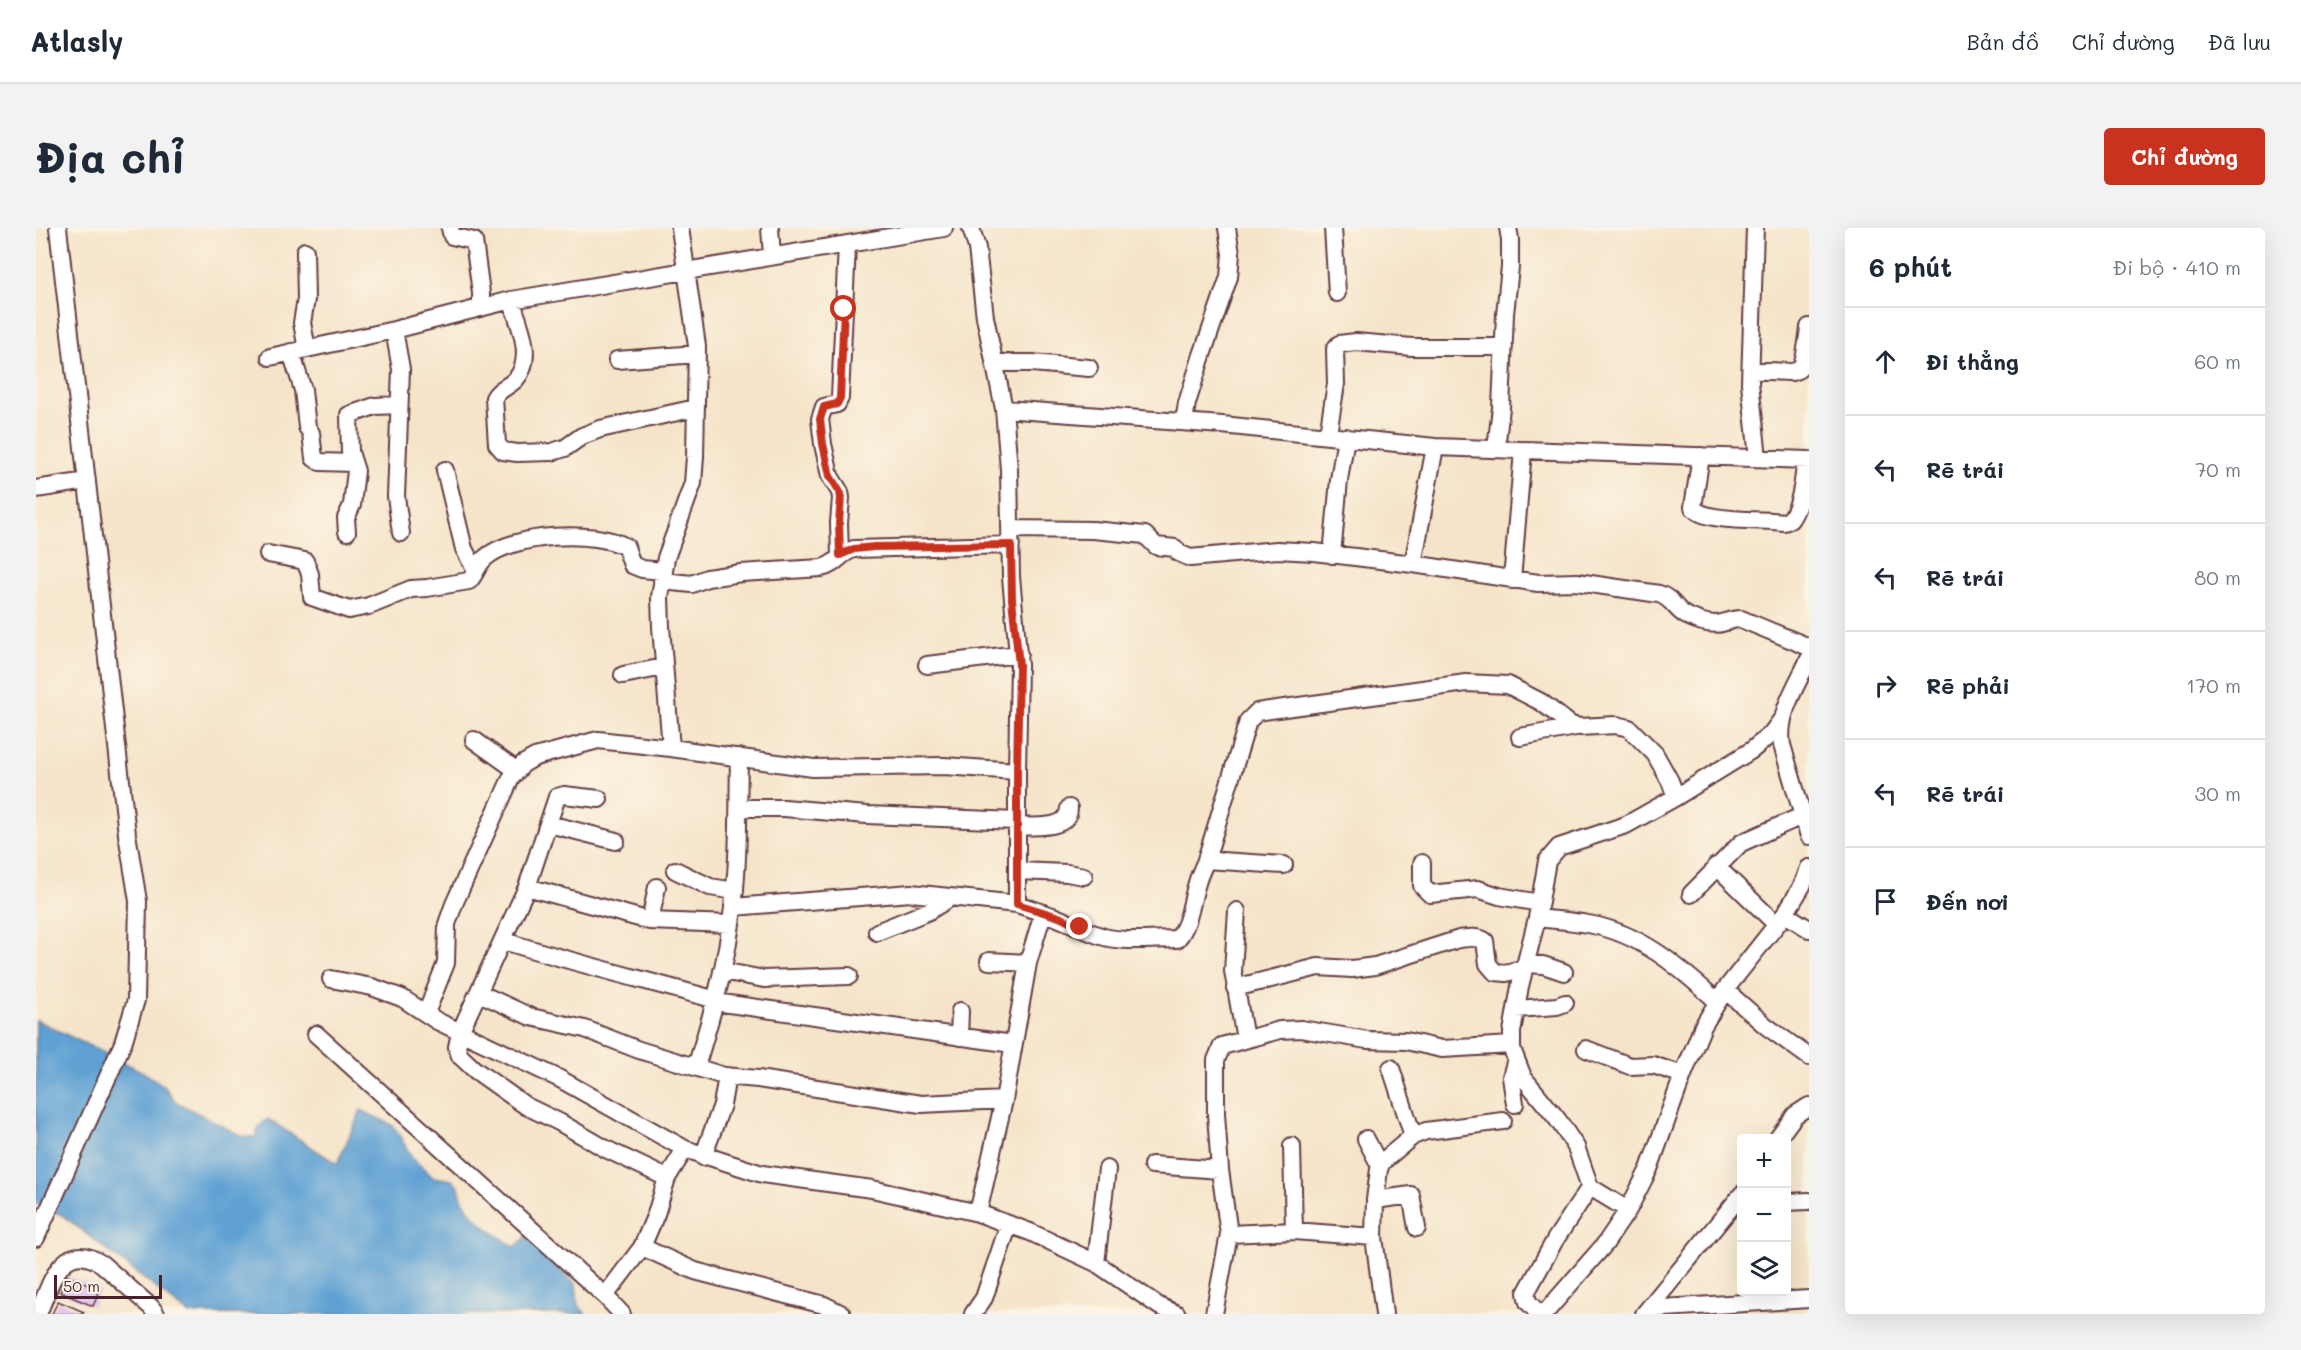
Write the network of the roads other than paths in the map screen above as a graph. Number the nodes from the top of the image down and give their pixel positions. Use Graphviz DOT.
graph roads {
  1 [pos="58,228"];
  2 [pos="450,228"];
  3 [pos="680,228"];
  4 [pos="770,228"];
  5 [pos="944,228"];
  6 [pos="971,228"];
  7 [pos="1227,228"];
  8 [pos="1333,228"];
  9 [pos="1508,228"];
  10 [pos="1755,228"];
  11 [pos="847,244"];
  12 [pos="305,251"];
  13 [pos="772,256"];
  14 [pos="687,270"];
  15 [pos="1337,293"];
  16 [pos="511,300"];
  17 [pos="481,308"];
  18 [pos="1809,327"];
  19 [pos="394,330"];
  20 [pos="1504,347"];
  21 [pos="299,351"];
  22 [pos="697,354"];
  23 [pos="270,357"];
  24 [pos="617,360"];
  25 [pos="994,363"];
  26 [pos="1089,368"];
  27 [pos="1751,371"];
  28 [pos="399,405"];
  29 [pos="696,408"];
  30 [pos="1004,410"];
  31 [pos="1184,422"];
  32 [pos="1328,434"];
  33 [pos="1346,436"];
  34 [pos="1435,447"];
  35 [pos="1496,448"];
  36 [pos="1523,451"];
  37 [pos="1701,456"];
  38 [pos="1758,458"];
  39 [pos="1808,460"];
  40 [pos="353,463"];
  41 [pos="445,470"];
  42 [pos="87,481"];
  43 [pos="36,489"];
  44 [pos="347,532"];
  45 [pos="401,533"];
  46 [pos="1011,537"];
  47 [pos="268,554"];
  48 [pos="840,555"];
  49 [pos="1332,555"];
  50 [pos="1413,564"];
  51 [pos="476,571"];
  52 [pos="663,576"];
  53 [pos="1512,580"];
  54 [pos="1809,647"];
  55 [pos="1018,654"];
  56 [pos="927,665"];
  57 [pos="664,667"];
  58 [pos="1807,668"];
  59 [pos="623,675"];
  60 [pos="1782,719"];
  61 [pos="1576,727"];
  62 [pos="1520,737"];
  63 [pos="474,740"];
  64 [pos="671,747"];
  65 [pos="740,757"];
  66 [pos="516,770"];
  67 [pos="1017,771"];
  68 [pos="1676,797"];
  69 [pos="599,799"];
  70 [pos="740,808"];
  71 [pos="1069,808"];
  72 [pos="1804,815"];
  73 [pos="1017,823"];
  74 [pos="549,824"];
  75 [pos="1809,836"];
  76 [pos="616,841"];
  77 [pos="1206,860"];
  78 [pos="1422,863"];
  79 [pos="1284,865"];
  80 [pos="1716,867"];
  81 [pos="1809,868"];
  82 [pos="675,870"];
  83 [pos="1017,871"];
  84 [pos="1084,876"];
  85 [pos="527,887"];
  86 [pos="657,887"];
  87 [pos="1691,894"];
  88 [pos="950,898"];
  89 [pos="1017,904"];
  90 [pos="733,907"];
  91 [pos="1237,911"];
  92 [pos="1538,911"];
  93 [pos="1043,914"];
  94 [pos="1780,919"];
  95 [pos="650,921"];
  96 [pos="1809,929"];
  97 [pos="877,932"];
  98 [pos="504,941"];
  99 [pos="989,961"];
  100 [pos="1028,963"];
  101 [pos="1525,966"];
  102 [pos="722,971"];
  103 [pos="1563,972"];
  104 [pos="849,976"];
  105 [pos="331,979"];
  106 [pos="1235,987"];
  107 [pos="479,993"];
  108 [pos="1722,996"];
  109 [pos="716,1001"];
  110 [pos="1564,1004"];
  111 [pos="1516,1009"];
  112 [pos="960,1011"];
  113 [pos="426,1013"];
  114 [pos="460,1032"];
  115 [pos="316,1034"];
  116 [pos="960,1037"];
  117 [pos="1245,1039"];
  118 [pos="1013,1044"];
  119 [pos="1586,1049"];
  120 [pos="1514,1052"];
  121 [pos="1809,1057"];
  122 [pos="696,1067"];
  123 [pos="1390,1068"];
  124 [pos="1683,1075"];
  125 [pos="727,1076"];
  126 [pos="1004,1100"];
  127 [pos="1515,1104"];
  128 [pos="1809,1106"];
  129 [pos="1399,1111"];
  130 [pos="1503,1121"];
  131 [pos="1781,1134"];
  132 [pos="1411,1138"];
  133 [pos="1366,1139"];
  134 [pos="1292,1146"];
  135 [pos="685,1149"];
  136 [pos="703,1156"];
  137 [pos="1152,1165"];
  138 [pos="1380,1166"];
  139 [pos="1107,1169"];
  140 [pos="1220,1170"];
  141 [pos="668,1178"];
  142 [pos="1590,1186"];
  143 [pos="1375,1200"];
  144 [pos="1809,1201"];
  145 [pos="1791,1202"];
  146 [pos="1737,1204"];
  147 [pos="1628,1210"];
  148 [pos="978,1213"];
  149 [pos="1009,1224"];
  150 [pos="1418,1228"];
  151 [pos="1294,1231"];
  152 [pos="1229,1234"];
  153 [pos="1374,1237"];
  154 [pos="36,1238"];
  155 [pos="642,1247"];
  156 [pos="1096,1263"];
  157 [pos="605,1296"];
  158 [pos="1809,1299"];
  159 [pos="1646,1312"];
  160 [pos="1388,1313"];
  161 [pos="38,1314"];
  162 [pos="156,1314"];
  163 [pos="622,1314"];
  164 [pos="842,1314"];
  165 [pos="973,1314"];
  166 [pos="1177,1314"];
  167 [pos="1214,1314"];
  168 [pos="1539,1314"];
  169 [pos="1544,1314"];
  1 -- 42 [label="street"];
  2 -- 17 [label="street"];
  3 -- 14 [label="street"];
  4 -- 13 [label="street"];
  5 -- 11 [label="street"];
  6 -- 25 [label="street"];
  7 -- 31 [label="street"];
  8 -- 15 [label="street"];
  9 -- 20 [label="street"];
  10 -- 27 [label="street"];
  11 -- 13 [label="street"];
  11 -- 48 [label="street"];
  12 -- 21 [label="street"];
  13 -- 14 [label="street"];
  14 -- 16 [label="street"];
  14 -- 22 [label="street"];
  16 -- 17 [label="street"];
  16 -- 29 [label="street"];
  17 -- 19 [label="street"];
  18 -- 27 [label="street"];
  19 -- 21 [label="street"];
  19 -- 28 [label="street"];
  20 -- 32 [label="street"];
  20 -- 35 [label="street"];
  21 -- 23 [label="street"];
  21 -- 40 [label="street"];
  22 -- 24 [label="street"];
  22 -- 29 [label="street"];
  25 -- 26 [label="street"];
  25 -- 30 [label="street"];
  27 -- 38 [label="street"];
  28 -- 40 [label="street"];
  28 -- 45 [label="street"];
  29 -- 52 [label="street"];
  30 -- 31 [label="street"];
  30 -- 46 [label="street"];
  31 -- 32 [label="street"];
  32 -- 33 [label="street"];
  33 -- 34 [label="street"];
  33 -- 49 [label="street"];
  34 -- 35 [label="street"];
  34 -- 50 [label="street"];
  35 -- 36 [label="street"];
  36 -- 37 [label="street"];
  36 -- 53 [label="street"];
  37 -- 38 [label="street"];
  37 -- 39 [label="street"];
  38 -- 39 [label="street"];
  40 -- 44 [label="street"];
  41 -- 51 [label="street"];
  42 -- 43 [label="street"];
  42 -- 154 [label="street"];
  46 -- 48 [label="street"];
  46 -- 49 [label="street"];
  46 -- 55 [label="street"];
  47 -- 51 [label="street"];
  48 -- 52 [label="street"];
  49 -- 50 [label="street"];
  50 -- 53 [label="street"];
  51 -- 52 [label="street"];
  52 -- 57 [label="street"];
  53 -- 54 [label="street"];
  55 -- 56 [label="street"];
  55 -- 67 [label="street"];
  57 -- 59 [label="street"];
  57 -- 64 [label="street"];
  58 -- 60 [label="street"];
  60 -- 68 [label="street"];
  60 -- 72 [label="street"];
  61 -- 62 [label="street"];
  61 -- 68 [label="street"];
  61 -- 77 [label="street"];
  63 -- 66 [label="street"];
  64 -- 65 [label="street"];
  64 -- 66 [label="street"];
  65 -- 67 [label="street"];
  65 -- 70 [label="street"];
  66 -- 113 [label="street"];
  67 -- 73 [label="street"];
  68 -- 92 [label="street"];
  69 -- 74 [label="street"];
  70 -- 73 [label="street"];
  70 -- 90 [label="street"];
  71 -- 73 [label="street"];
  72 -- 75 [label="street"];
  72 -- 80 [label="street"];
  73 -- 83 [label="street"];
  74 -- 76 [label="street"];
  74 -- 85 [label="street"];
  77 -- 79 [label="street"];
  77 -- 93 [label="street"];
  78 -- 92 [label="street"];
  80 -- 87 [label="street"];
  80 -- 94 [label="street"];
  81 -- 94 [label="street"];
  82 -- 90 [label="street"];
  83 -- 84 [label="street"];
  83 -- 89 [label="street"];
  85 -- 95 [label="street"];
  85 -- 98 [label="street"];
  86 -- 95 [label="street"];
  88 -- 89 [label="street"];
  88 -- 90 [label="street"];
  88 -- 97 [label="street"];
  89 -- 93 [label="street"];
  90 -- 95 [label="street"];
  90 -- 102 [label="street"];
  91 -- 106 [label="street"];
  92 -- 101 [label="street"];
  92 -- 108 [label="street"];
  93 -- 100 [label="street"];
  94 -- 96 [label="street"];
  94 -- 108 [label="street"];
  98 -- 107 [label="street"];
  98 -- 109 [label="street"];
  99 -- 100 [label="street"];
  100 -- 118 [label="street"];
  101 -- 103 [label="street"];
  101 -- 106 [label="street"];
  101 -- 111 [label="street"];
  102 -- 104 [label="street"];
  102 -- 109 [label="street"];
  105 -- 113 [label="street"];
  106 -- 117 [label="street"];
  107 -- 114 [label="street"];
  107 -- 122 [label="street"];
  108 -- 121 [label="street"];
  108 -- 124 [label="street"];
  109 -- 116 [label="street"];
  109 -- 122 [label="street"];
  110 -- 111 [label="street"];
  111 -- 120 [label="street"];
  112 -- 116 [label="street"];
  113 -- 114 [label="street"];
  114 -- 135 [label="street"];
  114 -- 141 [label="street"];
  115 -- 157 [label="street"];
  116 -- 118 [label="street"];
  117 -- 120 [label="street"];
  117 -- 140 [label="street"];
  118 -- 126 [label="street"];
  119 -- 124 [label="street"];
  120 -- 127 [label="street"];
  120 -- 142 [label="street"];
  122 -- 125 [label="street"];
  123 -- 132 [label="street"];
  124 -- 147 [label="street"];
  125 -- 126 [label="street"];
  125 -- 136 [label="street"];
  126 -- 148 [label="street"];
  128 -- 131 [label="street"];
  129 -- 132 [label="street"];
  130 -- 132 [label="street"];
  132 -- 138 [label="street"];
  133 -- 138 [label="street"];
  134 -- 151 [label="street"];
  135 -- 136 [label="street"];
  135 -- 141 [label="street"];
  136 -- 148 [label="street"];
  137 -- 140 [label="street"];
  138 -- 143 [label="street"];
  139 -- 156 [label="street"];
  140 -- 152 [label="street"];
  141 -- 155 [label="street"];
  142 -- 147 [label="street"];
  142 -- 168 [label="street"];
  143 -- 150 [label="street"];
  143 -- 153 [label="street"];
  144 -- 145 [label="street"];
  146 -- 159 [label="street"];
  147 -- 169 [label="street"];
  148 -- 149 [label="street"];
  149 -- 156 [label="street"];
  149 -- 165 [label="street"];
  151 -- 152 [label="street"];
  151 -- 153 [label="street"];
  152 -- 167 [label="street"];
  153 -- 160 [label="street"];
  155 -- 157 [label="street"];
  155 -- 164 [label="street"];
  156 -- 166 [label="street"];
  157 -- 163 [label="street"];
  158 -- 159 [label="street"];
  161 -- 162 [label="street"];
}
